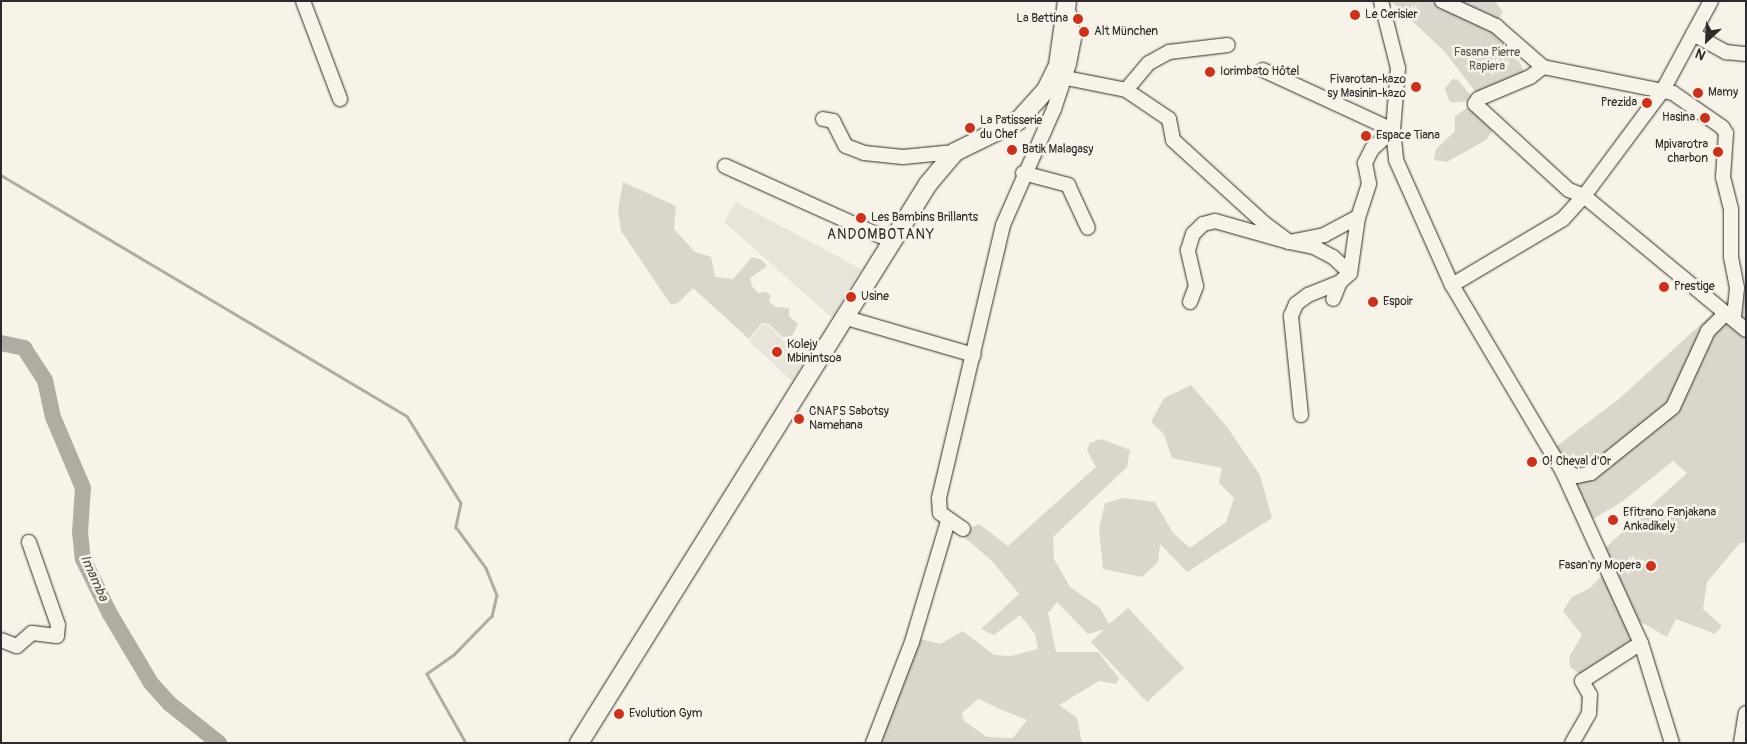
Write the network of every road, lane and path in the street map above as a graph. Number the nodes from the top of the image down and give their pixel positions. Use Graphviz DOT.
graph roads {
  1 [pos="303,1"];
  2 [pos="1381,1"];
  3 [pos="1442,1"];
  4 [pos="1711,1"];
  5 [pos="1067,2"];
  6 [pos="1693,34"];
  7 [pos="1228,45"];
  8 [pos="1746,54"];
  9 [pos="1543,67"];
  10 [pos="1264,70"];
  11 [pos="1066,78"];
  12 [pos="1126,90"];
  13 [pos="1663,90"];
  14 [pos="340,100"];
  15 [pos="823,119"];
  16 [pos="1393,130"];
  17 [pos="955,152"];
  18 [pos="725,166"];
  19 [pos="1023,172"];
  20 [pos="1584,196"];
  21 [pos="1358,217"];
  22 [pos="1088,228"];
  23 [pos="892,241"];
  24 [pos="1289,242"];
  25 [pos="1345,277"];
  26 [pos="1452,285"];
  27 [pos="1334,299"];
  28 [pos="1190,302"];
  29 [pos="1730,316"];
  30 [pos="843,317"];
  31 [pos="1746,330"];
  32 [pos="974,355"];
  33 [pos="1301,415"];
  34 [pos="1562,470"];
  35 [pos="948,521"];
  36 [pos="963,529"];
  37 [pos="29,542"];
  38 [pos="1,640"];
  39 [pos="1641,643"];
  40 [pos="1746,714"];
  41 [pos="579,743"];
  42 [pos="872,743"];
  43 [pos="1572,743"];
  44 [pos="1672,743"];
  45 [pos="1741,743"];
  1 -- 14 [label="street"];
  2 -- 16 [label="street"];
  3 -- 9 [label="street"];
  4 -- 6 [label="street"];
  5 -- 11 [label="street"];
  5 -- 17 [label="main road"];
  6 -- 8 [label="street"];
  6 -- 13 [label="street"];
  7 -- 12 [label="street"];
  9 -- 13 [label="street"];
  9 -- 20 [label="street"];
  10 -- 16 [label="street"];
  11 -- 12 [label="street"];
  11 -- 19 [label="street"];
  12 -- 24 [label="street"];
  13 -- 20 [label="street"];
  13 -- 29 [label="street"];
  15 -- 17 [label="street"];
  16 -- 21 [label="street"];
  16 -- 26 [label="street"];
  17 -- 23 [label="main road"];
  18 -- 23 [label="street"];
  19 -- 22 [label="street"];
  19 -- 32 [label="street"];
  20 -- 26 [label="street"];
  20 -- 29 [label="street"];
  21 -- 24 [label="street"];
  21 -- 25 [label="street"];
  23 -- 30 [label="main road"];
  24 -- 25 [label="street"];
  24 -- 28 [label="street"];
  25 -- 27 [label="street"];
  25 -- 33 [label="street"];
  26 -- 34 [label="street"];
  29 -- 31 [label="street"];
  29 -- 34 [label="street"];
  30 -- 32 [label="street"];
  30 -- 41 [label="main road"];
  32 -- 35 [label="street"];
  34 -- 39 [label="street"];
  35 -- 36 [label="street"];
  35 -- 42 [label="street"];
  37 -- 38 [label="street"];
  39 -- 43 [label="street"];
  39 -- 44 [label="street"];
  40 -- 45 [label="street"];
}
